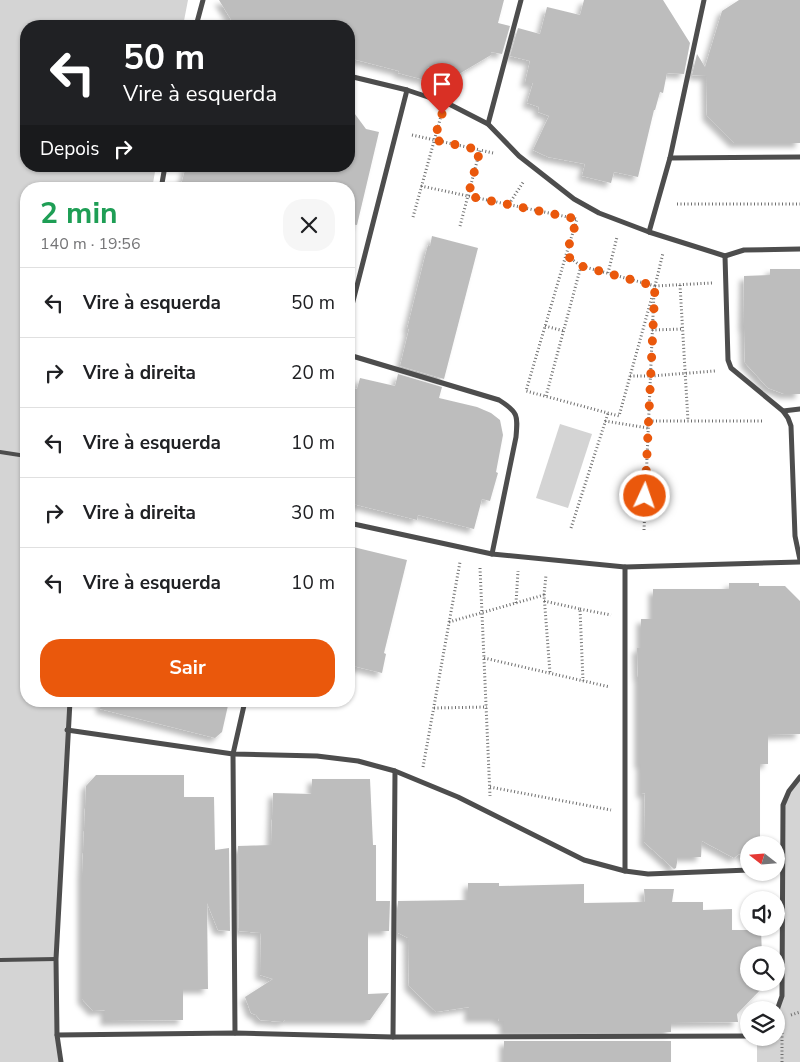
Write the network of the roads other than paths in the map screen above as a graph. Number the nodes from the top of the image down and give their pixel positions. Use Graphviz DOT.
graph roads {
  1 [pos="203,0"];
  2 [pos="521,0"];
  3 [pos="704,0"];
  4 [pos="198,20"];
  5 [pos="355,77"];
  6 [pos="407,90"];
  7 [pos="488,124"];
  8 [pos="800,156"];
  9 [pos="670,158"];
  10 [pos="649,232"];
  11 [pos="800,249"];
  12 [pos="725,256"];
  13 [pos="355,294"];
  14 [pos="355,357"];
  15 [pos="800,409"];
  16 [pos="783,411"];
  17 [pos="0,452"];
  18 [pos="20,455"];
  19 [pos="355,524"];
  20 [pos="492,554"];
  21 [pos="800,561"];
  22 [pos="625,567"];
  23 [pos="69,707"];
  24 [pos="244,707"];
  25 [pos="67,730"];
  26 [pos="233,754"];
  27 [pos="395,771"];
  28 [pos="800,777"];
  29 [pos="781,836"];
  30 [pos="740,870"];
  31 [pos="625,871"];
  32 [pos="779,881"];
  33 [pos="0,960"];
  34 [pos="56,960"];
  35 [pos="780,1001"];
  36 [pos="235,1034"];
  37 [pos="57,1035"];
  38 [pos="740,1036"];
  39 [pos="393,1037"];
  40 [pos="60,1062"];
  1 -- 4 [label="street"];
  2 -- 7 [label="street"];
  3 -- 9 [label="street"];
  5 -- 6 [label="street"];
  6 -- 7 [label="street"];
  6 -- 13 [label="street"];
  7 -- 10 [label="street"];
  8 -- 9 [label="street"];
  9 -- 10 [label="street"];
  10 -- 12 [label="street"];
  11 -- 12 [label="street"];
  12 -- 16 [label="street"];
  14 -- 20 [label="street"];
  15 -- 16 [label="street"];
  16 -- 21 [label="street"];
  17 -- 18 [label="lane"];
  19 -- 20 [label="street"];
  20 -- 22 [label="street"];
  21 -- 22 [label="street"];
  22 -- 31 [label="street"];
  23 -- 25 [label="street"];
  24 -- 26 [label="street"];
  25 -- 26 [label="street"];
  25 -- 34 [label="street"];
  26 -- 27 [label="street"];
  26 -- 36 [label="street"];
  27 -- 31 [label="street"];
  27 -- 39 [label="street"];
  28 -- 29 [label="street"];
  30 -- 31 [label="street"];
  32 -- 35 [label="street"];
  33 -- 34 [label="lane"];
  34 -- 37 [label="street"];
  36 -- 37 [label="street"];
  36 -- 39 [label="street"];
  37 -- 40 [label="street"];
  38 -- 39 [label="street"];
}
